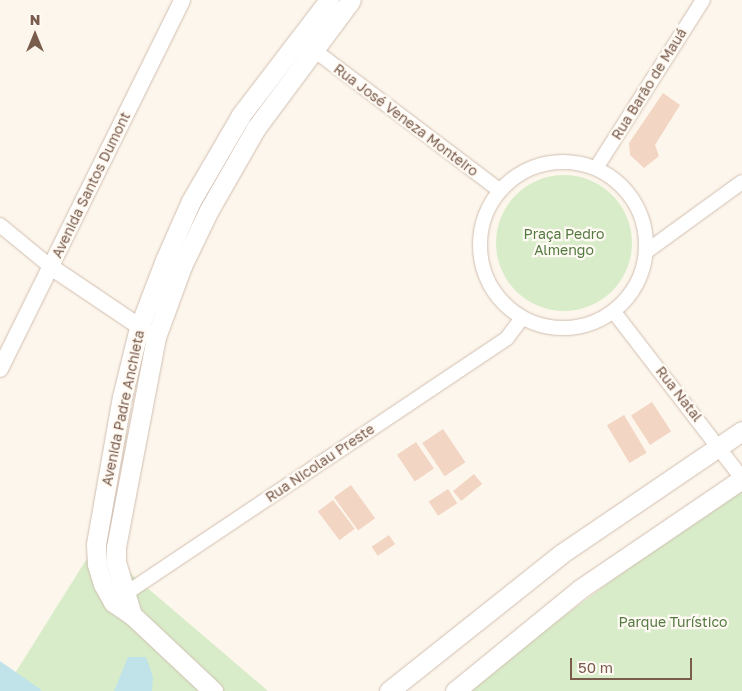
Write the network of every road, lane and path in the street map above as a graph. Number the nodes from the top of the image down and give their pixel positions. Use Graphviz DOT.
graph roads {
  1 [pos="182,0"];
  2 [pos="329,0"];
  3 [pos="351,0"];
  4 [pos="703,0"];
  5 [pos="307,44"];
  6 [pos="596,168"];
  7 [pos="742,182"];
  8 [pos="499,190"];
  9 [pos="0,225"];
  10 [pos="647,250"];
  11 [pos="51,268"];
  12 [pos="614,312"];
  13 [pos="522,318"];
  14 [pos="139,328"];
  15 [pos="156,337"];
  16 [pos="0,369"];
  17 [pos="742,431"];
  18 [pos="720,446"];
  19 [pos="742,478"];
  20 [pos="119,598"];
  21 [pos="213,691"];
  22 [pos="389,691"];
  23 [pos="455,691"];
  1 -- 11 [label="street, Avenida Santos Dumont"];
  2 -- 5 [label="main road, Avenida Padre Anchieta"];
  3 -- 5 [label="main road, Avenida Padre Anchieta"];
  4 -- 6 [label="street, Rua Barão de Mauá"];
  5 -- 8 [label="street, Rua José Veneza Monteiro"];
  5 -- 14 [label="main road, Avenida Padre Anchieta"];
  5 -- 15 [label="main road, Avenida Padre Anchieta"];
  6 -- 8 [label="street"];
  6 -- 10 [label="street"];
  7 -- 10 [label="street"];
  8 -- 13 [label="street"];
  9 -- 11 [label="street"];
  10 -- 12 [label="street"];
  11 -- 14 [label="street"];
  11 -- 16 [label="street, Avenida Santos Dumont"];
  12 -- 13 [label="street"];
  12 -- 18 [label="street, Rua Natal"];
  13 -- 20 [label="street, Rua Nicolau Preste"];
  14 -- 15 [label="street"];
  14 -- 20 [label="main road, Avenida Padre Anchieta"];
  15 -- 20 [label="main road, Avenida Padre Anchieta"];
  17 -- 18 [label="main road"];
  18 -- 19 [label="street, Rua Natal"];
  18 -- 22 [label="main road"];
  19 -- 23 [label="main road"];
  20 -- 21 [label="main road"];
}
